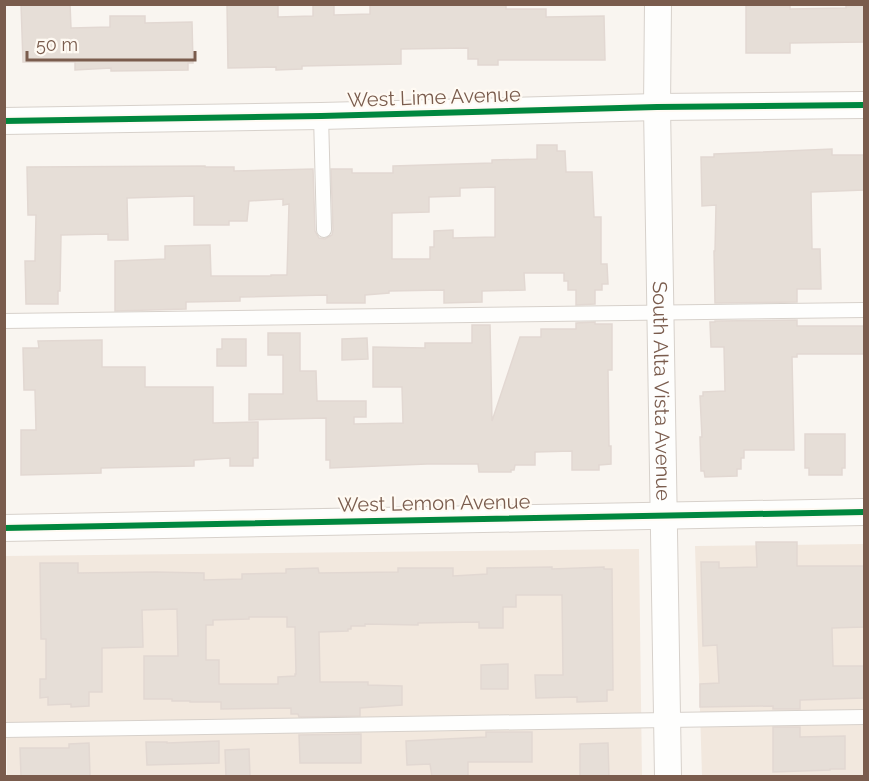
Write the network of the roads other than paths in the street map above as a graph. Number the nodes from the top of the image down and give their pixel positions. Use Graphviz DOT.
graph roads {
  1 [pos="658,4"];
  2 [pos="864,105"];
  3 [pos="657,107"];
  4 [pos="321,116"];
  5 [pos="4,121"];
  6 [pos="324,230"];
  7 [pos="864,310"];
  8 [pos="660,313"];
  9 [pos="4,321"];
  10 [pos="864,512"];
  11 [pos="663,515"];
  12 [pos="4,528"];
  13 [pos="864,717"];
  14 [pos="667,720"];
  15 [pos="4,730"];
  16 [pos="668,777"];
  1 -- 3 [label="street, South Alta Vista Avenue"];
  2 -- 3 [label="street, West Lime Avenue"];
  3 -- 4 [label="street, West Lime Avenue"];
  3 -- 8 [label="street, South Alta Vista Avenue"];
  4 -- 5 [label="street, West Lime Avenue"];
  4 -- 6 [label="lane"];
  7 -- 8 [label="lane"];
  8 -- 9 [label="lane"];
  8 -- 11 [label="street, South Alta Vista Avenue"];
  10 -- 11 [label="street, West Lemon Avenue"];
  11 -- 12 [label="street, West Lemon Avenue"];
  11 -- 14 [label="street, South Alta Vista Avenue"];
  13 -- 14 [label="lane"];
  14 -- 15 [label="lane"];
  14 -- 16 [label="street, South Alta Vista Avenue"];
}
